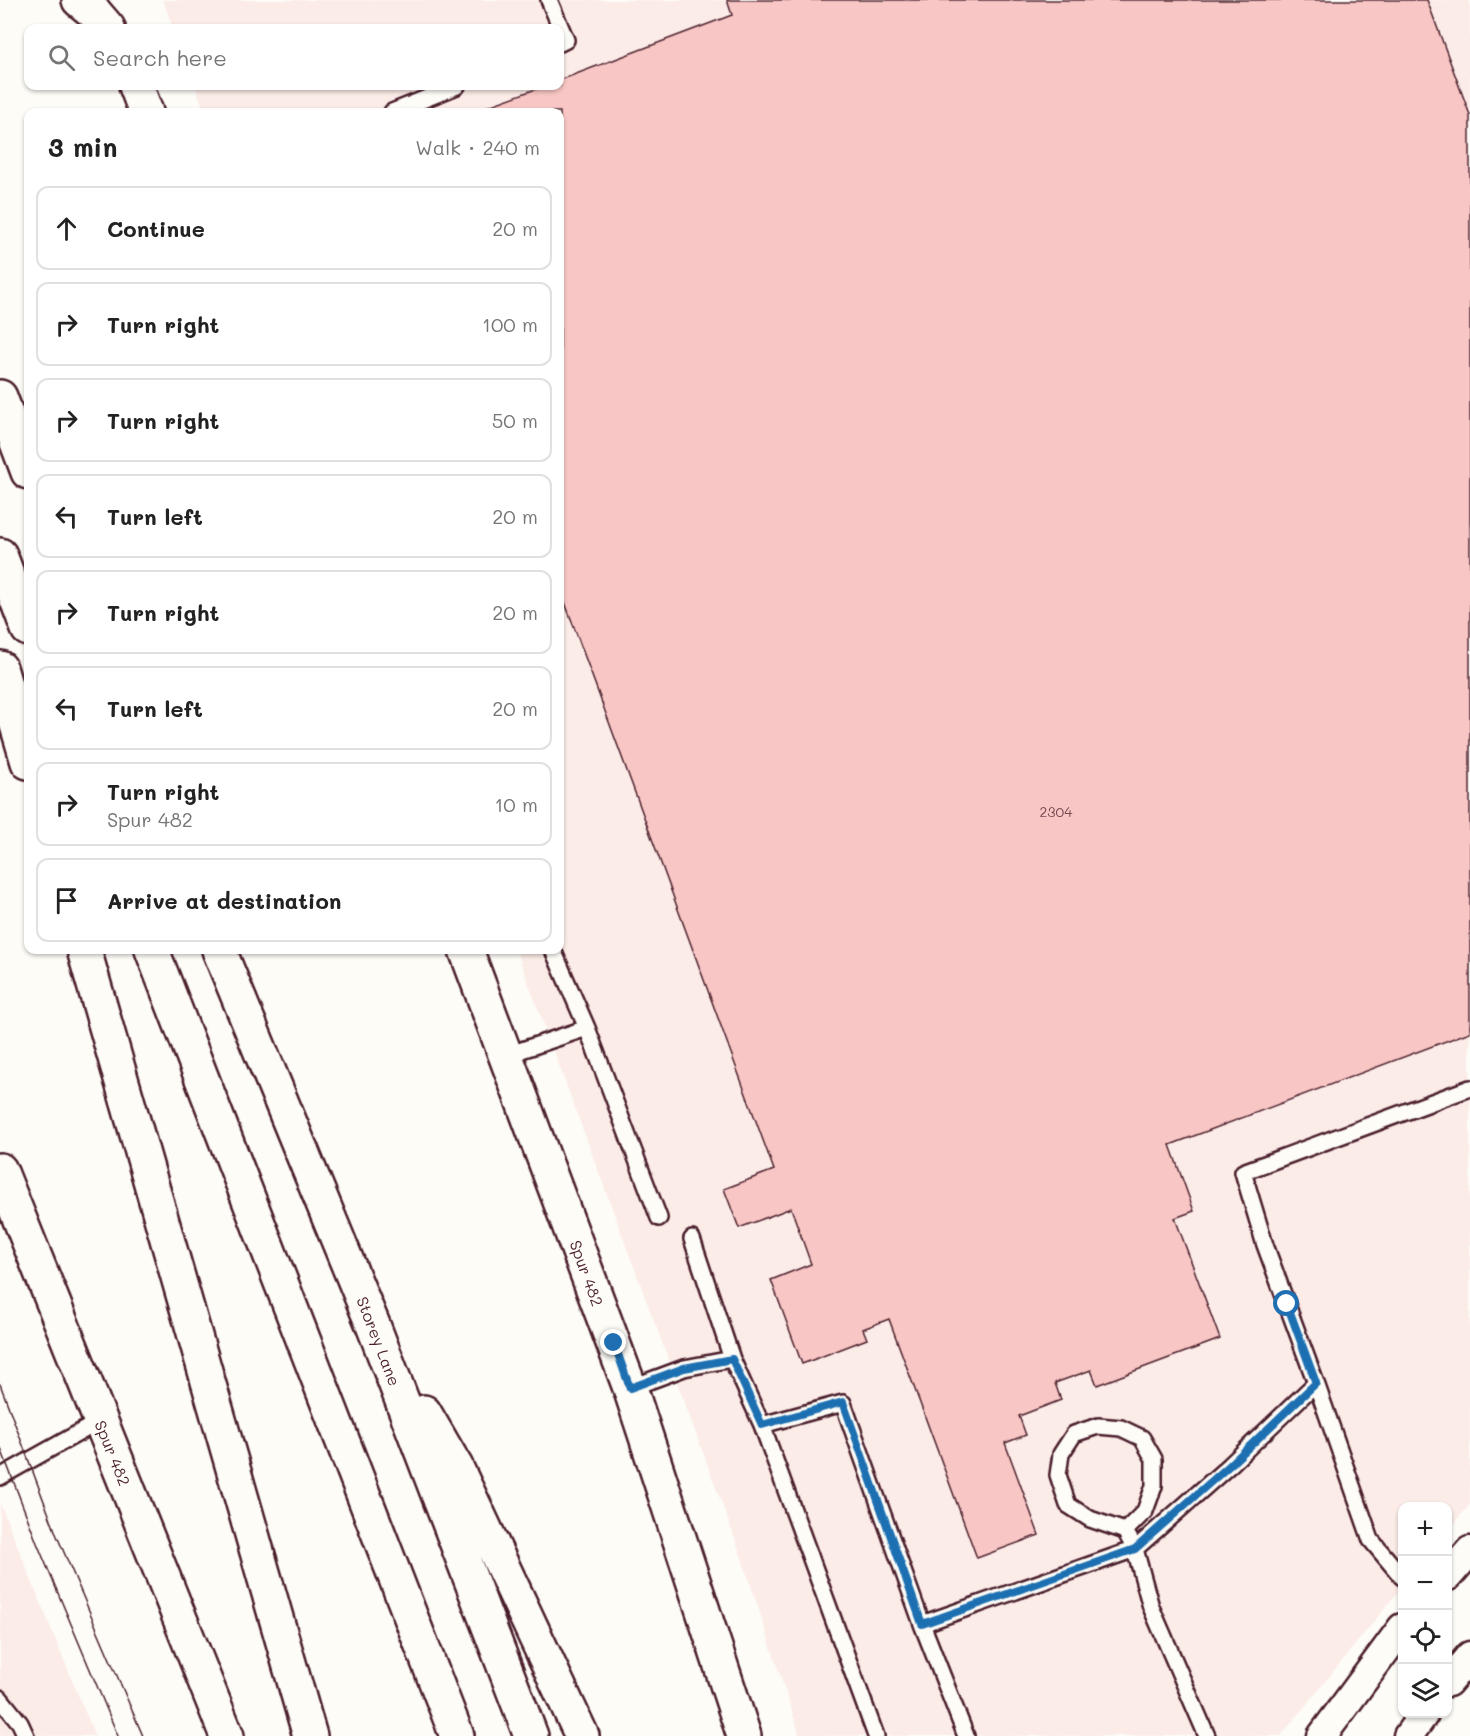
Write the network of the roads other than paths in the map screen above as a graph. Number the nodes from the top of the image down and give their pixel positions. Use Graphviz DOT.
graph roads {
  1 [pos="79,0"];
  2 [pos="549,0"];
  3 [pos="105,24"];
  4 [pos="559,24"];
  5 [pos="138,90"];
  6 [pos="447,90"];
  7 [pos="144,108"];
  8 [pos="402,108"];
  9 [pos="0,397"];
  10 [pos="24,461"];
  11 [pos="0,555"];
  12 [pos="24,618"];
  13 [pos="0,668"];
  14 [pos="24,749"];
  15 [pos="85,954"];
  16 [pos="154,954"];
  17 [pos="221,954"];
  18 [pos="468,954"];
  19 [pos="556,954"];
  20 [pos="587,1029"];
  21 [pos="507,1055"];
  22 [pos="1470,1088"];
  23 [pos="0,1170"];
  24 [pos="7,1203"];
  25 [pos="659,1218"];
  26 [pos="692,1239"];
  27 [pos="373,1325"];
  28 [pos="732,1359"];
  29 [pos="1316,1383"];
  30 [pos="630,1388"];
  31 [pos="100,1421"];
  32 [pos="762,1425"];
  33 [pos="0,1477"];
  34 [pos="1125,1531"];
  35 [pos="1135,1549"];
  36 [pos="1470,1551"];
  37 [pos="1452,1571"];
  38 [pos="1398,1572"];
  39 [pos="922,1624"];
  40 [pos="1398,1633"];
  41 [pos="1470,1656"];
  42 [pos="1452,1677"];
  43 [pos="0,1698"];
  44 [pos="1421,1718"];
  45 [pos="26,1736"];
  46 [pos="227,1736"];
  47 [pos="310,1736"];
  48 [pos="457,1736"];
  49 [pos="531,1736"];
  50 [pos="582,1736"];
  51 [pos="744,1736"];
  52 [pos="876,1736"];
  53 [pos="966,1736"];
  54 [pos="1207,1736"];
  55 [pos="1322,1736"];
  56 [pos="1408,1736"];
  1 -- 3 [label="main road"];
  2 -- 4 [label="lane"];
  5 -- 7 [label="main road"];
  6 -- 8 [label="lane"];
  9 -- 10 [label="main road"];
  11 -- 12 [label="main road"];
  13 -- 14 [label="main road"];
  15 -- 47 [label="main road"];
  16 -- 48 [label="main road"];
  17 -- 27 [label="main road, Storey Lane"];
  18 -- 21 [label="main road, Spur 482"];
  19 -- 20 [label="lane"];
  20 -- 21 [label="lane"];
  20 -- 25 [label="lane"];
  21 -- 30 [label="main road, Spur 482"];
  22 -- 29 [label="lane"];
  23 -- 24 [label="main road, Spur 482"];
  24 -- 31 [label="main road, Spur 482"];
  26 -- 28 [label="lane"];
  27 -- 49 [label="main road, Storey Lane"];
  27 -- 50 [label="main road"];
  28 -- 30 [label="lane"];
  28 -- 32 [label="lane"];
  29 -- 35 [label="lane"];
  29 -- 38 [label="lane"];
  30 -- 51 [label="main road, Spur 482"];
  31 -- 33 [label="lane"];
  31 -- 46 [label="main road, Spur 482"];
  32 -- 39 [label="lane"];
  32 -- 52 [label="lane"];
  34 -- 34 [label="lane"];
  34 -- 35 [label="lane"];
  35 -- 39 [label="lane"];
  35 -- 54 [label="lane"];
  36 -- 37 [label="street"];
  39 -- 53 [label="lane"];
  40 -- 55 [label="street"];
  41 -- 42 [label="street"];
  43 -- 45 [label="lane"];
  44 -- 56 [label="street"];
}
